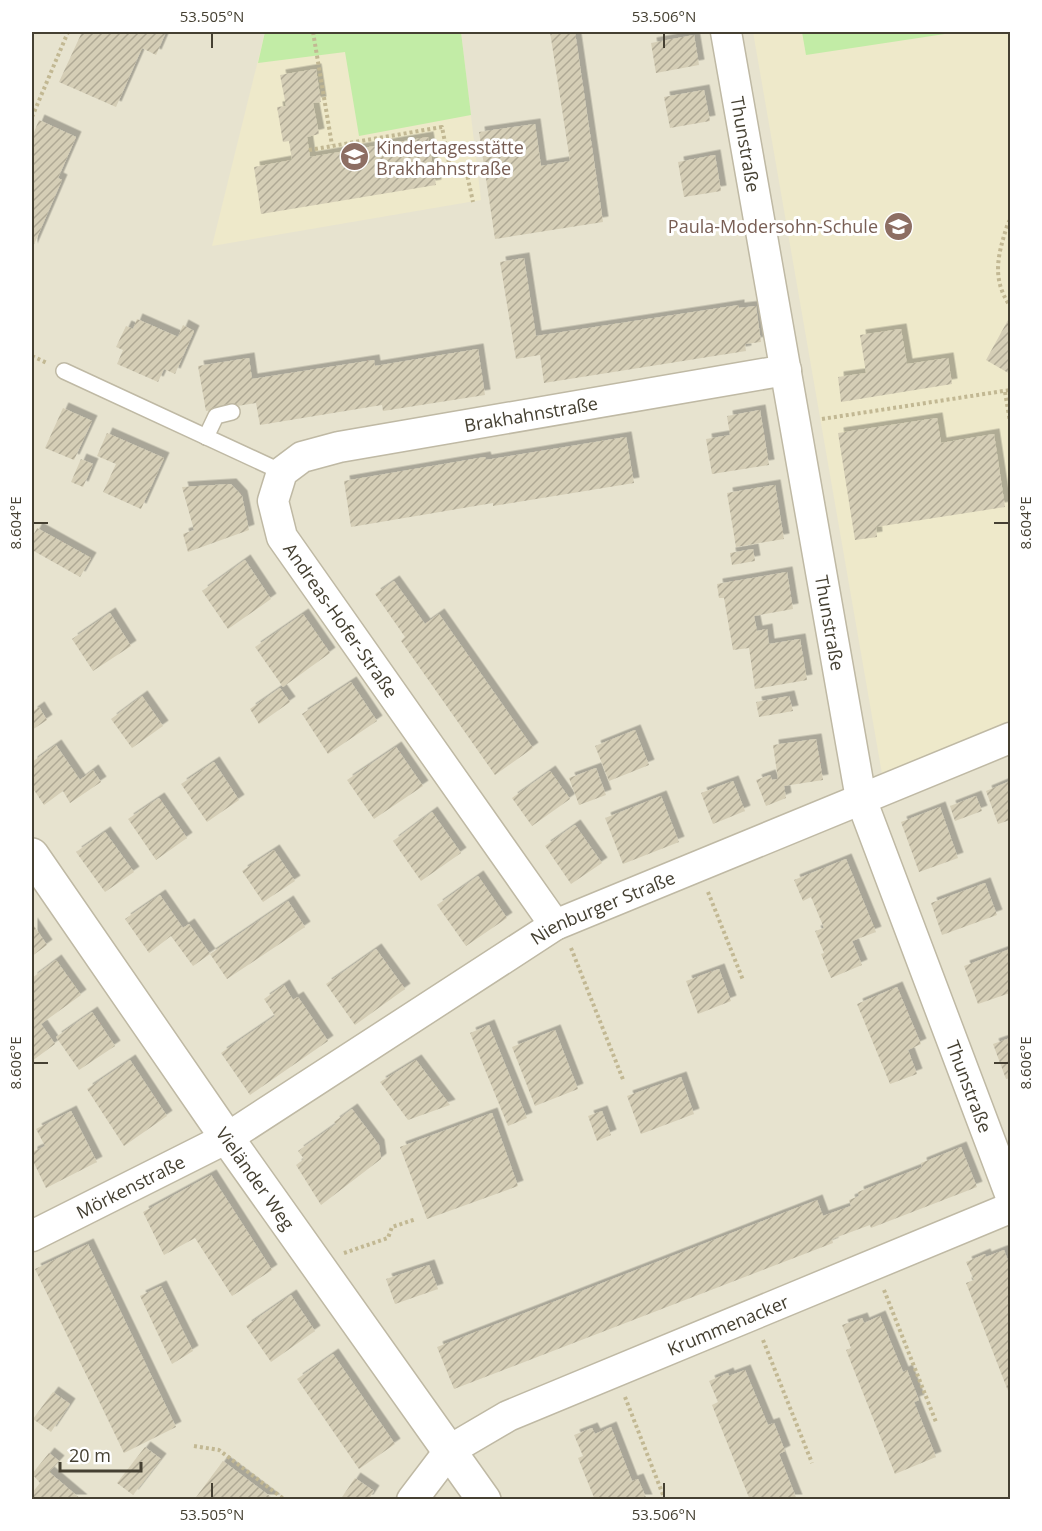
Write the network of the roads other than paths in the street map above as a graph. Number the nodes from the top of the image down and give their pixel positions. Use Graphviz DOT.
graph roads {
  1 [pos="726,32"];
  2 [pos="786,370"];
  3 [pos="64,371"];
  4 [pos="232,412"];
  5 [pos="206,437"];
  6 [pos="282,472"];
  7 [pos="1011,738"];
  8 [pos="861,799"];
  9 [pos="32,855"];
  10 [pos="558,923"];
  11 [pos="227,1138"];
  12 [pos="1011,1194"];
  13 [pos="1011,1208"];
  14 [pos="32,1236"];
  15 [pos="450,1450"];
  16 [pos="412,1500"];
  17 [pos="484,1500"];
  1 -- 2 [label="street, Thunstraße"];
  2 -- 6 [label="street, Brakhahnstraße"];
  2 -- 8 [label="street, Thunstraße"];
  3 -- 5 [label="lane"];
  4 -- 5 [label="lane"];
  5 -- 6 [label="lane"];
  6 -- 10 [label="street, Andreas-Hofer-Straße"];
  7 -- 8 [label="street, Nienburger Straße"];
  8 -- 10 [label="street, Nienburger Straße"];
  8 -- 12 [label="street, Thunstraße"];
  9 -- 11 [label="street, Vieländer Weg"];
  10 -- 11 [label="street, Nienburger Straße"];
  11 -- 14 [label="street, Mörkenstraße"];
  11 -- 15 [label="street, Vieländer Weg"];
  13 -- 15 [label="street, Krummenacker"];
  15 -- 16 [label="street"];
  15 -- 17 [label="street, Vieländer Weg"];
}
